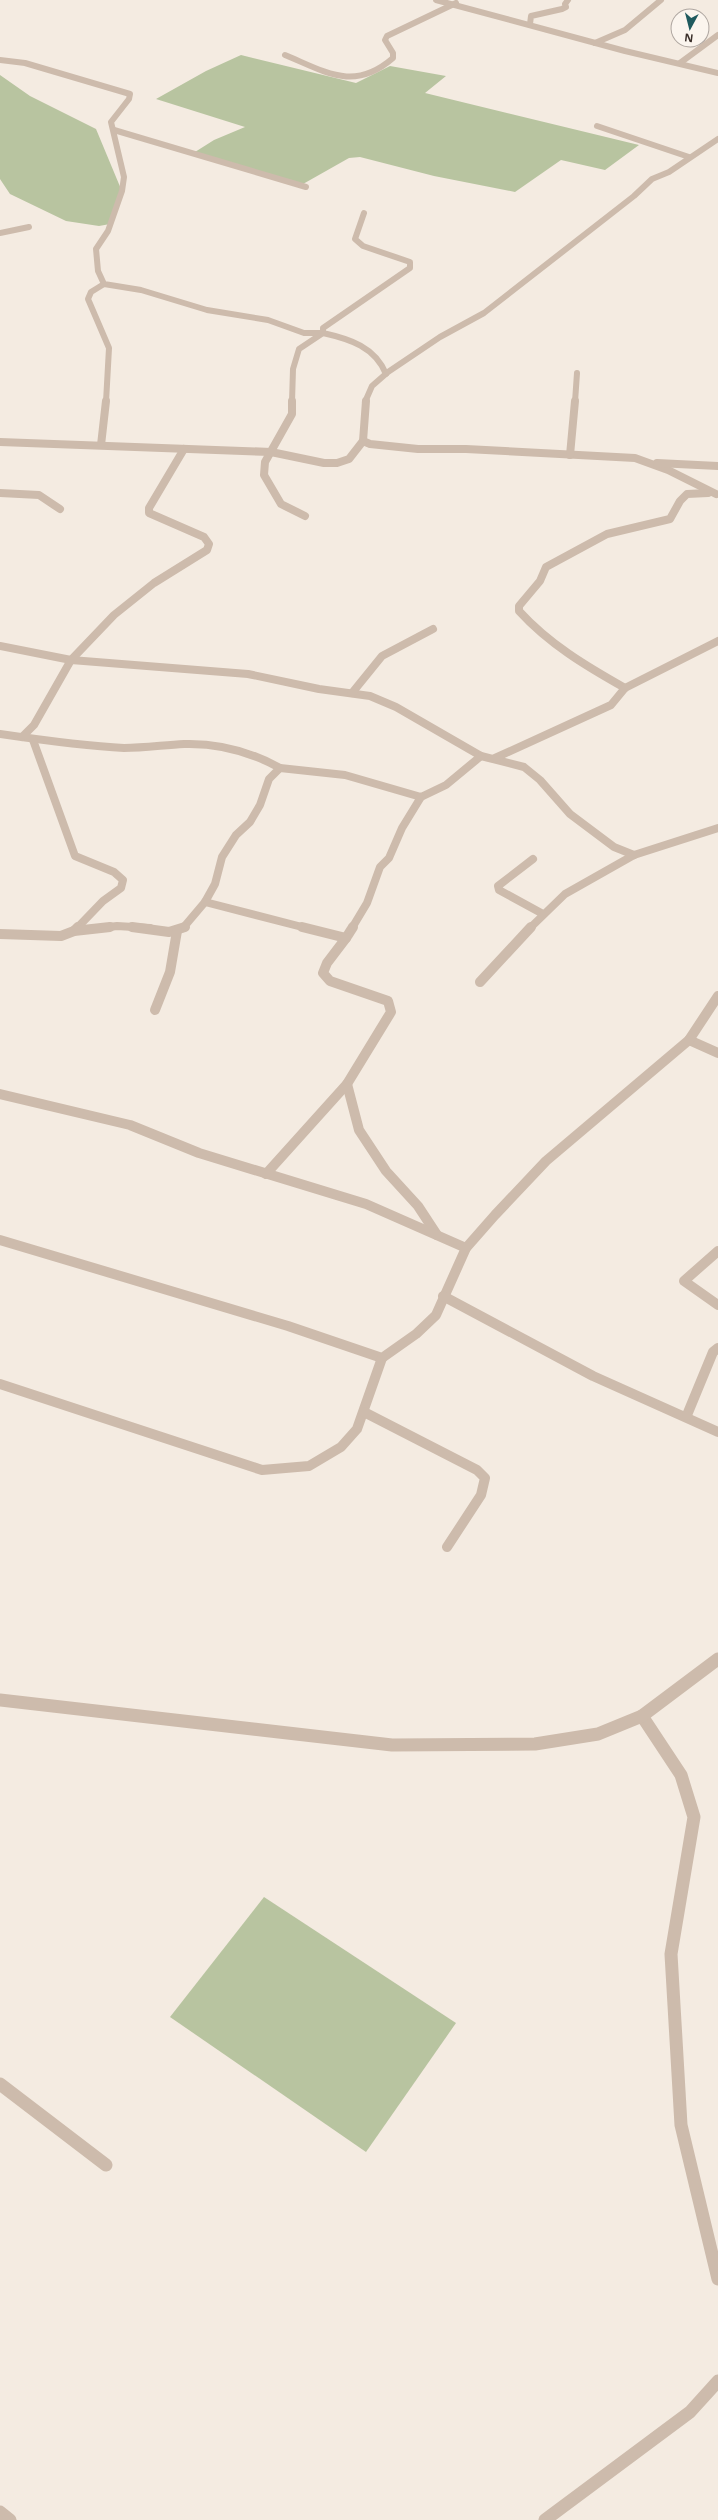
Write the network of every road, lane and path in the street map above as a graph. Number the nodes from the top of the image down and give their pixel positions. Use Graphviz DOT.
graph roads {
  1 [pos="436,0"];
  2 [pos="461,0"];
  3 [pos="568,0"];
  4 [pos="661,0"];
  5 [pos="454,5"];
  6 [pos="530,24"];
  7 [pos="718,35"];
  8 [pos="595,43"];
  9 [pos="284,55"];
  10 [pos="0,60"];
  11 [pos="680,64"];
  12 [pos="718,73"];
  13 [pos="597,126"];
  14 [pos="114,130"];
  15 [pos="718,139"];
  16 [pos="689,157"];
  17 [pos="306,187"];
  18 [pos="364,213"];
  19 [pos="29,227"];
  20 [pos="0,232"];
  21 [pos="104,284"];
  22 [pos="323,333"];
  23 [pos="577,373"];
  24 [pos="386,374"];
  25 [pos="363,441"];
  26 [pos="0,442"];
  27 [pos="101,445"];
  28 [pos="184,449"];
  29 [pos="271,452"];
  30 [pos="570,455"];
  31 [pos="647,462"];
  32 [pos="718,466"];
  33 [pos="0,492"];
  34 [pos="717,494"];
  35 [pos="60,509"];
  36 [pos="305,516"];
  37 [pos="433,629"];
  38 [pos="718,641"];
  39 [pos="0,646"];
  40 [pos="71,660"];
  41 [pos="625,688"];
  42 [pos="352,693"];
  43 [pos="0,734"];
  44 [pos="22,738"];
  45 [pos="33,740"];
  46 [pos="481,756"];
  47 [pos="495,758"];
  48 [pos="280,768"];
  49 [pos="422,796"];
  50 [pos="718,828"];
  51 [pos="634,855"];
  52 [pos="534,859"];
  53 [pos="205,902"];
  54 [pos="543,914"];
  55 [pos="74,931"];
  56 [pos="177,931"];
  57 [pos="0,934"];
  58 [pos="346,938"];
  59 [pos="480,982"];
  60 [pos="718,996"];
  61 [pos="155,1010"];
  62 [pos="690,1040"];
  63 [pos="718,1053"];
  64 [pos="347,1084"];
  65 [pos="0,1094"];
  66 [pos="266,1174"];
  67 [pos="437,1235"];
  68 [pos="0,1240"];
  69 [pos="466,1248"];
  70 [pos="718,1252"];
  71 [pos="443,1296"];
  72 [pos="718,1305"];
  73 [pos="718,1348"];
  74 [pos="382,1358"];
  75 [pos="0,1384"];
  76 [pos="364,1412"];
  77 [pos="687,1415"];
  78 [pos="718,1432"];
  79 [pos="447,1547"];
  80 [pos="718,1659"];
  81 [pos="0,1700"];
  82 [pos="642,1716"];
  83 [pos="0,2084"];
  84 [pos="106,2165"];
  85 [pos="718,2279"];
  86 [pos="718,2381"];
  87 [pos="0,2512"];
  88 [pos="10,2520"];
  89 [pos="545,2520"];
  1 -- 5 [label="street"];
  2 -- 5 [label="street"];
  3 -- 6 [label="street"];
  4 -- 8 [label="street"];
  5 -- 6 [label="street"];
  5 -- 9 [label="street"];
  6 -- 8 [label="street"];
  7 -- 11 [label="street"];
  8 -- 11 [label="street"];
  10 -- 14 [label="street"];
  11 -- 12 [label="street"];
  13 -- 16 [label="street"];
  14 -- 17 [label="street"];
  14 -- 21 [label="street"];
  15 -- 16 [label="street"];
  16 -- 24 [label="street"];
  18 -- 22 [label="street"];
  19 -- 20 [label="street"];
  21 -- 22 [label="street"];
  21 -- 27 [label="street"];
  22 -- 24 [label="street"];
  22 -- 29 [label="street"];
  23 -- 30 [label="street"];
  24 -- 25 [label="street"];
  25 -- 29 [label="street"];
  25 -- 30 [label="street"];
  26 -- 27 [label="street"];
  27 -- 28 [label="street"];
  28 -- 29 [label="street"];
  28 -- 40 [label="street"];
  29 -- 36 [label="street"];
  30 -- 31 [label="street"];
  31 -- 32 [label="street"];
  31 -- 34 [label="street"];
  33 -- 35 [label="street"];
  34 -- 41 [label="street"];
  37 -- 42 [label="street"];
  38 -- 41 [label="street"];
  39 -- 40 [label="street"];
  40 -- 42 [label="street"];
  40 -- 44 [label="street"];
  41 -- 47 [label="street"];
  42 -- 46 [label="street"];
  43 -- 44 [label="street"];
  44 -- 45 [label="street"];
  45 -- 48 [label="street"];
  45 -- 55 [label="street"];
  46 -- 47 [label="street"];
  46 -- 49 [label="street"];
  47 -- 51 [label="street"];
  48 -- 49 [label="street"];
  48 -- 53 [label="street"];
  49 -- 58 [label="street"];
  50 -- 51 [label="street"];
  51 -- 54 [label="street"];
  52 -- 54 [label="street"];
  53 -- 56 [label="street"];
  53 -- 58 [label="street"];
  54 -- 59 [label="street"];
  55 -- 56 [label="street"];
  55 -- 57 [label="street"];
  56 -- 61 [label="street"];
  58 -- 64 [label="street"];
  60 -- 62 [label="street"];
  62 -- 63 [label="street"];
  62 -- 69 [label="street"];
  64 -- 66 [label="street"];
  64 -- 67 [label="street"];
  65 -- 66 [label="street"];
  66 -- 67 [label="street"];
  67 -- 69 [label="street"];
  68 -- 74 [label="street"];
  69 -- 71 [label="street"];
  70 -- 72 [label="street"];
  71 -- 74 [label="street"];
  71 -- 77 [label="street"];
  73 -- 77 [label="street"];
  74 -- 76 [label="street"];
  75 -- 76 [label="street"];
  76 -- 79 [label="street"];
  77 -- 78 [label="street"];
  80 -- 82 [label="street"];
  81 -- 82 [label="street"];
  82 -- 85 [label="street"];
  83 -- 84 [label="street"];
  86 -- 89 [label="street"];
  87 -- 88 [label="street"];
}
